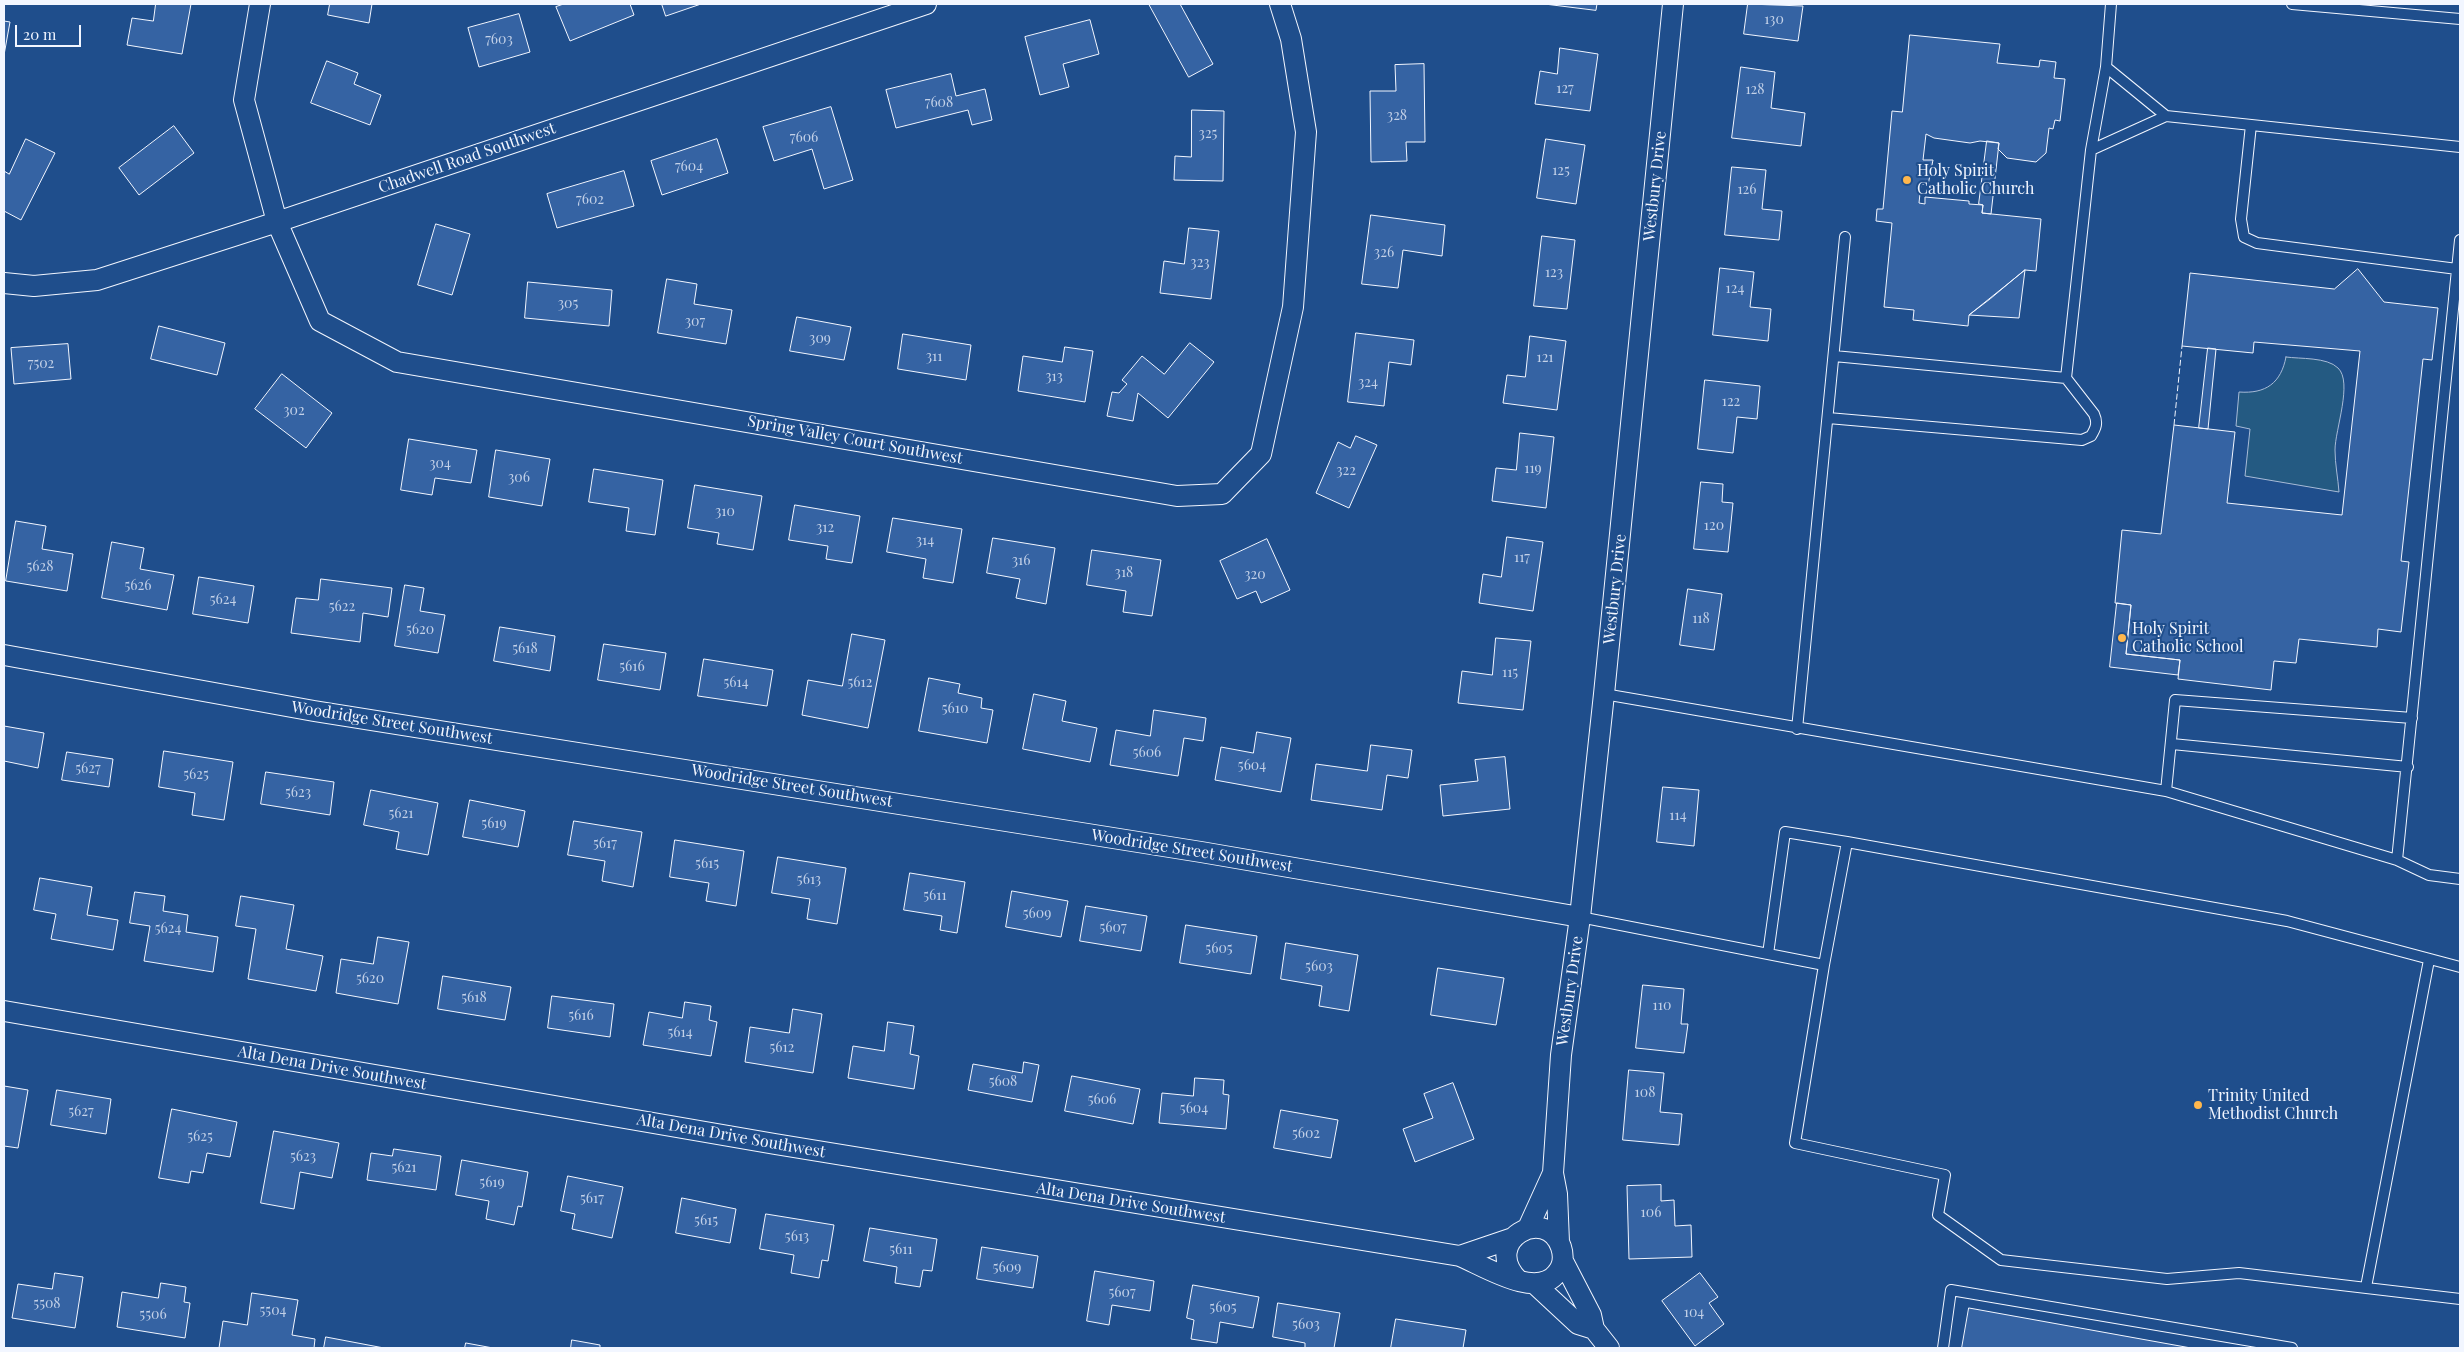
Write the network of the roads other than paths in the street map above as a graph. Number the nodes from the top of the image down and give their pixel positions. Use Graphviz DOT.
graph roads {
  1 [pos="260,4"];
  2 [pos="926,4"];
  3 [pos="1280,4"];
  4 [pos="1674,4"];
  5 [pos="2111,4"];
  6 [pos="2292,4"];
  7 [pos="2460,20"];
  8 [pos="2106,67"];
  9 [pos="2166,116"];
  10 [pos="2252,125"];
  11 [pos="2460,147"];
  12 [pos="2091,150"];
  13 [pos="277,222"];
  14 [pos="1845,237"];
  15 [pos="2460,240"];
  16 [pos="2457,269"];
  17 [pos="4,283"];
  18 [pos="1834,356"];
  19 [pos="2066,378"];
  20 [pos="1828,418"];
  21 [pos="4,655"];
  22 [pos="1604,694"];
  23 [pos="2412,718"];
  24 [pos="1797,728"];
  25 [pos="2172,744"];
  26 [pos="2408,767"];
  27 [pos="2166,791"];
  28 [pos="1847,842"];
  29 [pos="2397,860"];
  30 [pos="2460,879"];
  31 [pos="1580,917"];
  32 [pos="1768,954"];
  33 [pos="2429,960"];
  34 [pos="1824,965"];
  35 [pos="2460,967"];
  36 [pos="4,1011"];
  37 [pos="1553,1173"];
  38 [pos="1520,1233"];
  39 [pos="1561,1252"];
  40 [pos="1460,1256"];
  41 [pos="1527,1282"];
  42 [pos="2366,1287"];
  43 [pos="2460,1300"];
  44 [pos="1594,1329"];
  45 [pos="1609,1348"];
  46 [pos="1943,1348"];
  47 [pos="2292,1348"];
  1 -- 13 [label="street, Spring Valley Court Southwest"];
  2 -- 13 [label="street, Chadwell Road Southwest"];
  3 -- 13 [label="street, Spring Valley Court Southwest"];
  4 -- 22 [label="street, Westbury Drive"];
  5 -- 8 [label="lane"];
  6 -- 7 [label="lane"];
  8 -- 9 [label="lane"];
  8 -- 12 [label="lane"];
  9 -- 10 [label="lane"];
  9 -- 12 [label="lane"];
  10 -- 11 [label="lane"];
  10 -- 16 [label="lane"];
  12 -- 19 [label="lane"];
  13 -- 17 [label="street, Chadwell Road Southwest"];
  14 -- 18 [label="lane"];
  15 -- 16 [label="lane"];
  16 -- 23 [label="lane"];
  18 -- 19 [label="lane"];
  18 -- 20 [label="lane"];
  19 -- 20 [label="lane"];
  20 -- 24 [label="lane"];
  21 -- 31 [label="street, Woodridge Street Southwest"];
  22 -- 24 [label="lane"];
  22 -- 31 [label="street, Westbury Drive"];
  23 -- 25 [label="lane"];
  23 -- 26 [label="lane"];
  24 -- 27 [label="lane"];
  25 -- 26 [label="lane"];
  25 -- 27 [label="lane"];
  26 -- 29 [label="lane"];
  27 -- 29 [label="lane"];
  28 -- 32 [label="lane"];
  28 -- 33 [label="lane"];
  28 -- 34 [label="lane"];
  29 -- 30 [label="lane"];
  31 -- 32 [label="lane"];
  31 -- 37 [label="street, Westbury Drive"];
  32 -- 34 [label="lane"];
  33 -- 35 [label="lane"];
  33 -- 42 [label="lane"];
  34 -- 42 [label="lane"];
  36 -- 40 [label="street, Alta Dena Drive Southwest"];
  37 -- 38 [label="street, Westbury Drive"];
  37 -- 39 [label="street, Westbury Drive"];
  38 -- 39 [label="street"];
  38 -- 40 [label="street, Alta Dena Drive Southwest"];
  38 -- 41 [label="street"];
  39 -- 41 [label="street"];
  39 -- 44 [label="street, Westbury Drive"];
  40 -- 41 [label="street, Alta Dena Drive Southwest"];
  41 -- 44 [label="street, Westbury Drive"];
  42 -- 43 [label="lane"];
  44 -- 45 [label="street, Westbury Drive"];
  46 -- 47 [label="lane"];
}
